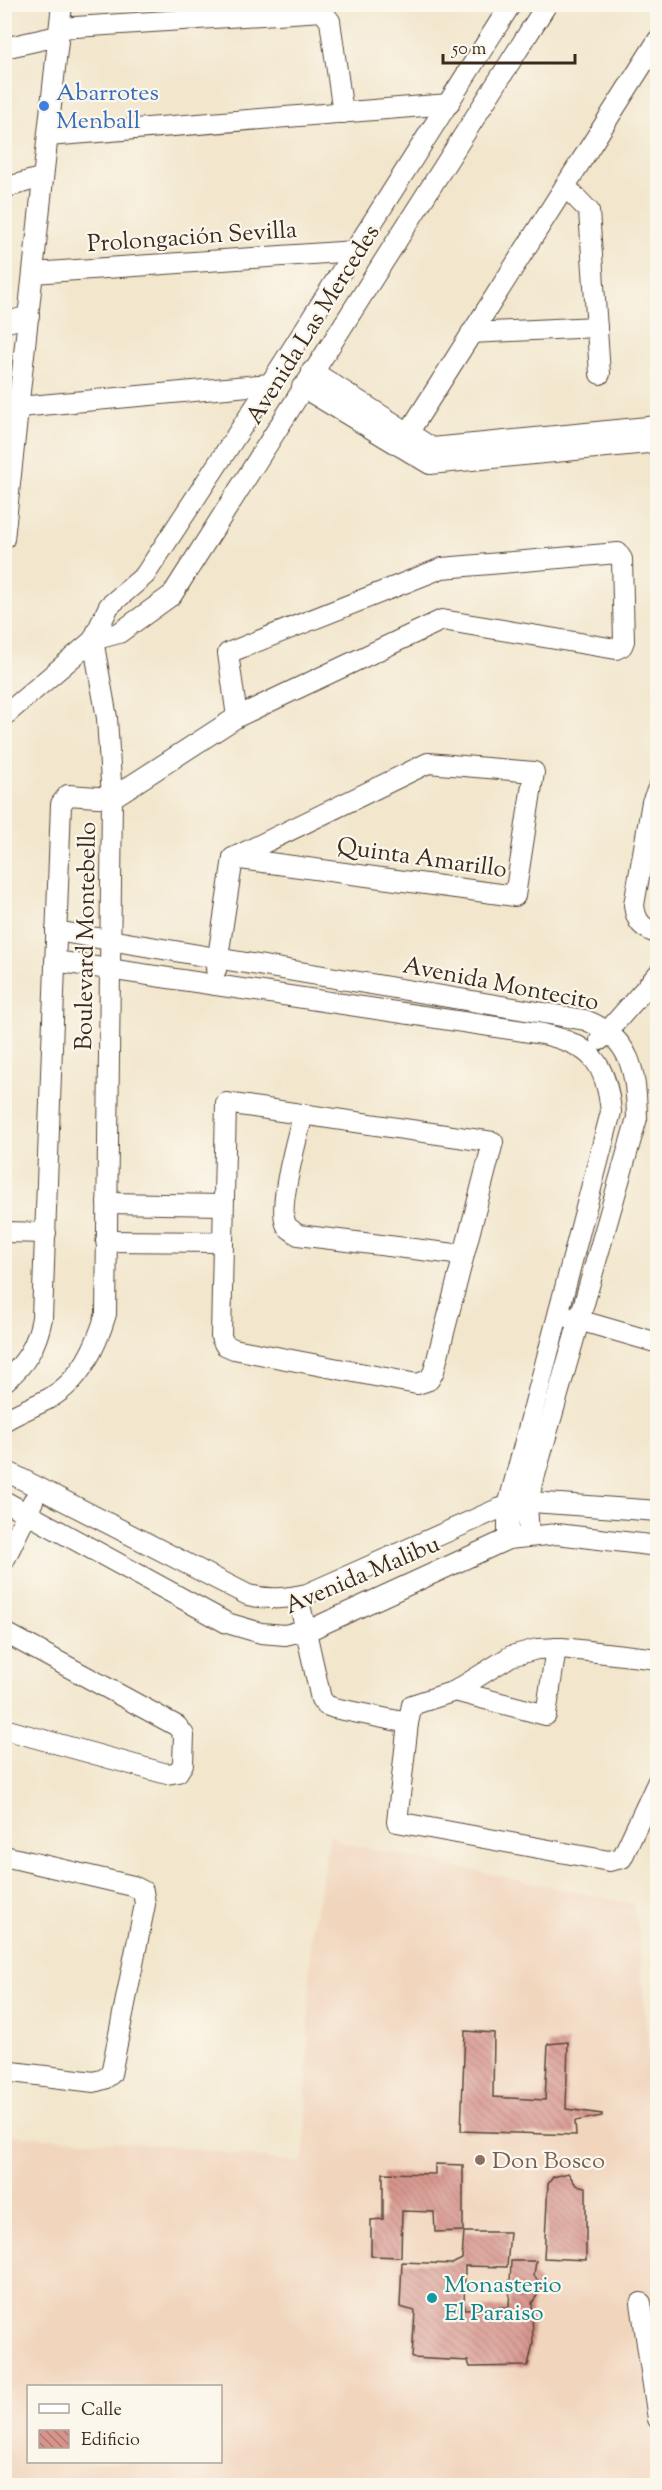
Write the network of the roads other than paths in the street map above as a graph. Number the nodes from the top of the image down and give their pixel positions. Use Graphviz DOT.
graph roads {
  1 [pos="62,4"];
  2 [pos="511,4"];
  3 [pos="547,4"];
  4 [pos="322,8"];
  5 [pos="59,32"];
  6 [pos="657,40"];
  7 [pos="4,48"];
  8 [pos="449,104"];
  9 [pos="343,113"];
  10 [pos="48,136"];
  11 [pos="43,177"];
  12 [pos="565,186"];
  13 [pos="4,188"];
  14 [pos="355,251"];
  15 [pos="33,273"];
  16 [pos="29,316"];
  17 [pos="4,323"];
  18 [pos="597,327"];
  19 [pos="471,333"];
  20 [pos="283,364"];
  21 [pos="600,374"];
  22 [pos="307,379"];
  23 [pos="270,384"];
  24 [pos="19,407"];
  25 [pos="657,426"];
  26 [pos="404,440"];
  27 [pos="657,442"];
  28 [pos="9,457"];
  29 [pos="4,538"];
  30 [pos="93,640"];
  31 [pos="4,716"];
  32 [pos="237,717"];
  33 [pos="657,788"];
  34 [pos="112,798"];
  35 [pos="233,858"];
  36 [pos="56,931"];
  37 [pos="657,934"];
  38 [pos="111,939"];
  39 [pos="218,958"];
  40 [pos="55,961"];
  41 [pos="111,969"];
  42 [pos="657,974"];
  43 [pos="213,985"];
  44 [pos="609,1032"];
  45 [pos="589,1052"];
  46 [pos="303,1114"];
  47 [pos="107,1203"];
  48 [pos="224,1205"];
  49 [pos="4,1232"];
  50 [pos="46,1233"];
  51 [pos="106,1241"];
  52 [pos="223,1242"];
  53 [pos="463,1255"];
  54 [pos="558,1314"];
  55 [pos="579,1320"];
  56 [pos="657,1343"];
  57 [pos="4,1382"];
  58 [pos="4,1421"];
  59 [pos="4,1470"];
  60 [pos="39,1488"];
  61 [pos="4,1501"];
  62 [pos="517,1504"];
  63 [pos="657,1511"];
  64 [pos="27,1513"];
  65 [pos="529,1536"];
  66 [pos="508,1539"];
  67 [pos="657,1546"];
  68 [pos="4,1561"];
  69 [pos="298,1596"];
  70 [pos="305,1630"];
  71 [pos="4,1632"];
  72 [pos="556,1648"];
  73 [pos="657,1659"];
  74 [pos="455,1691"];
  75 [pos="408,1723"];
  76 [pos="4,1729"];
  77 [pos="657,1781"];
  78 [pos="4,1856"];
  79 [pos="4,2071"];
  80 [pos="641,2303"];
  81 [pos="657,2419"];
  1 -- 5 [label="street"];
  2 -- 8 [label="street, Avenida Las Mercedes"];
  3 -- 22 [label="street, Avenida Las Mercedes"];
  4 -- 5 [label="street"];
  4 -- 9 [label="street"];
  5 -- 7 [label="street"];
  5 -- 10 [label="street"];
  6 -- 12 [label="street"];
  8 -- 9 [label="street"];
  8 -- 14 [label="street, Avenida Las Mercedes"];
  9 -- 10 [label="street"];
  10 -- 11 [label="street"];
  11 -- 13 [label="street"];
  11 -- 15 [label="street"];
  12 -- 18 [label="street"];
  12 -- 19 [label="street"];
  14 -- 15 [label="street, Prolongación Sevilla"];
  14 -- 20 [label="street, Avenida Las Mercedes"];
  15 -- 16 [label="street"];
  16 -- 17 [label="street"];
  16 -- 24 [label="street"];
  18 -- 19 [label="street"];
  18 -- 21 [label="street"];
  19 -- 26 [label="street"];
  20 -- 22 [label="street"];
  20 -- 23 [label="street, Avenida Las Mercedes"];
  22 -- 26 [label="street"];
  22 -- 30 [label="street, Avenida Las Mercedes"];
  23 -- 24 [label="street"];
  23 -- 30 [label="street, Avenida Las Mercedes"];
  24 -- 28 [label="street"];
  25 -- 26 [label="street"];
  26 -- 27 [label="street"];
  28 -- 29 [label="street"];
  30 -- 31 [label="street, Avenida Las Mercedes"];
  30 -- 34 [label="street"];
  32 -- 32 [label="street"];
  32 -- 34 [label="street"];
  33 -- 37 [label="street"];
  34 -- 36 [label="street, Boulevard Montebello"];
  34 -- 38 [label="street, Boulevard Montebello"];
  35 -- 35 [label="street, Quinta Amarillo"];
  35 -- 39 [label="street"];
  36 -- 38 [label="street, Avenida Montecito"];
  36 -- 40 [label="street, Boulevard Montebello"];
  38 -- 39 [label="street, Avenida Montecito"];
  38 -- 41 [label="street, Boulevard Montebello"];
  39 -- 43 [label="street"];
  39 -- 44 [label="street, Avenida Montecito"];
  40 -- 41 [label="street, Avenida Montecito"];
  40 -- 50 [label="street, Boulevard Montebello"];
  41 -- 43 [label="street, Avenida Montecito"];
  41 -- 47 [label="street, Boulevard Montebello"];
  42 -- 44 [label="street"];
  43 -- 45 [label="street, Avenida Montecito"];
  44 -- 45 [label="street"];
  44 -- 55 [label="street, Avenida Montecito"];
  45 -- 54 [label="street, Avenida Montecito"];
  46 -- 48 [label="street"];
  46 -- 53 [label="street"];
  46 -- 53 [label="street"];
  47 -- 48 [label="street"];
  47 -- 51 [label="street, Boulevard Montebello"];
  48 -- 52 [label="street"];
  49 -- 50 [label="street"];
  50 -- 57 [label="street, Boulevard Montebello"];
  51 -- 52 [label="street"];
  51 -- 58 [label="street, Boulevard Montebello"];
  52 -- 53 [label="street"];
  54 -- 55 [label="street"];
  54 -- 62 [label="street, Avenida Montecito"];
  55 -- 56 [label="street"];
  55 -- 62 [label="street, Avenida Montecito"];
  59 -- 60 [label="street, Avenida Malibu"];
  60 -- 64 [label="street"];
  60 -- 69 [label="street, Avenida Malibu"];
  61 -- 64 [label="street, Avenida Malibu"];
  62 -- 63 [label="street, Avenida Malibu"];
  62 -- 65 [label="street, Avenida Montecito"];
  62 -- 66 [label="street, Avenida Montecito"];
  62 -- 69 [label="street, Avenida Malibu"];
  64 -- 68 [label="street"];
  64 -- 70 [label="street, Avenida Malibu"];
  65 -- 66 [label="street, Avenida Malibu"];
  65 -- 67 [label="street, Avenida Malibu"];
  66 -- 70 [label="street, Avenida Malibu"];
  69 -- 70 [label="street"];
  70 -- 75 [label="street"];
  71 -- 76 [label="street"];
  72 -- 73 [label="street"];
  72 -- 74 [label="street"];
  72 -- 74 [label="street"];
  74 -- 75 [label="street"];
  75 -- 77 [label="street"];
  78 -- 79 [label="street"];
  80 -- 81 [label="street"];
}
